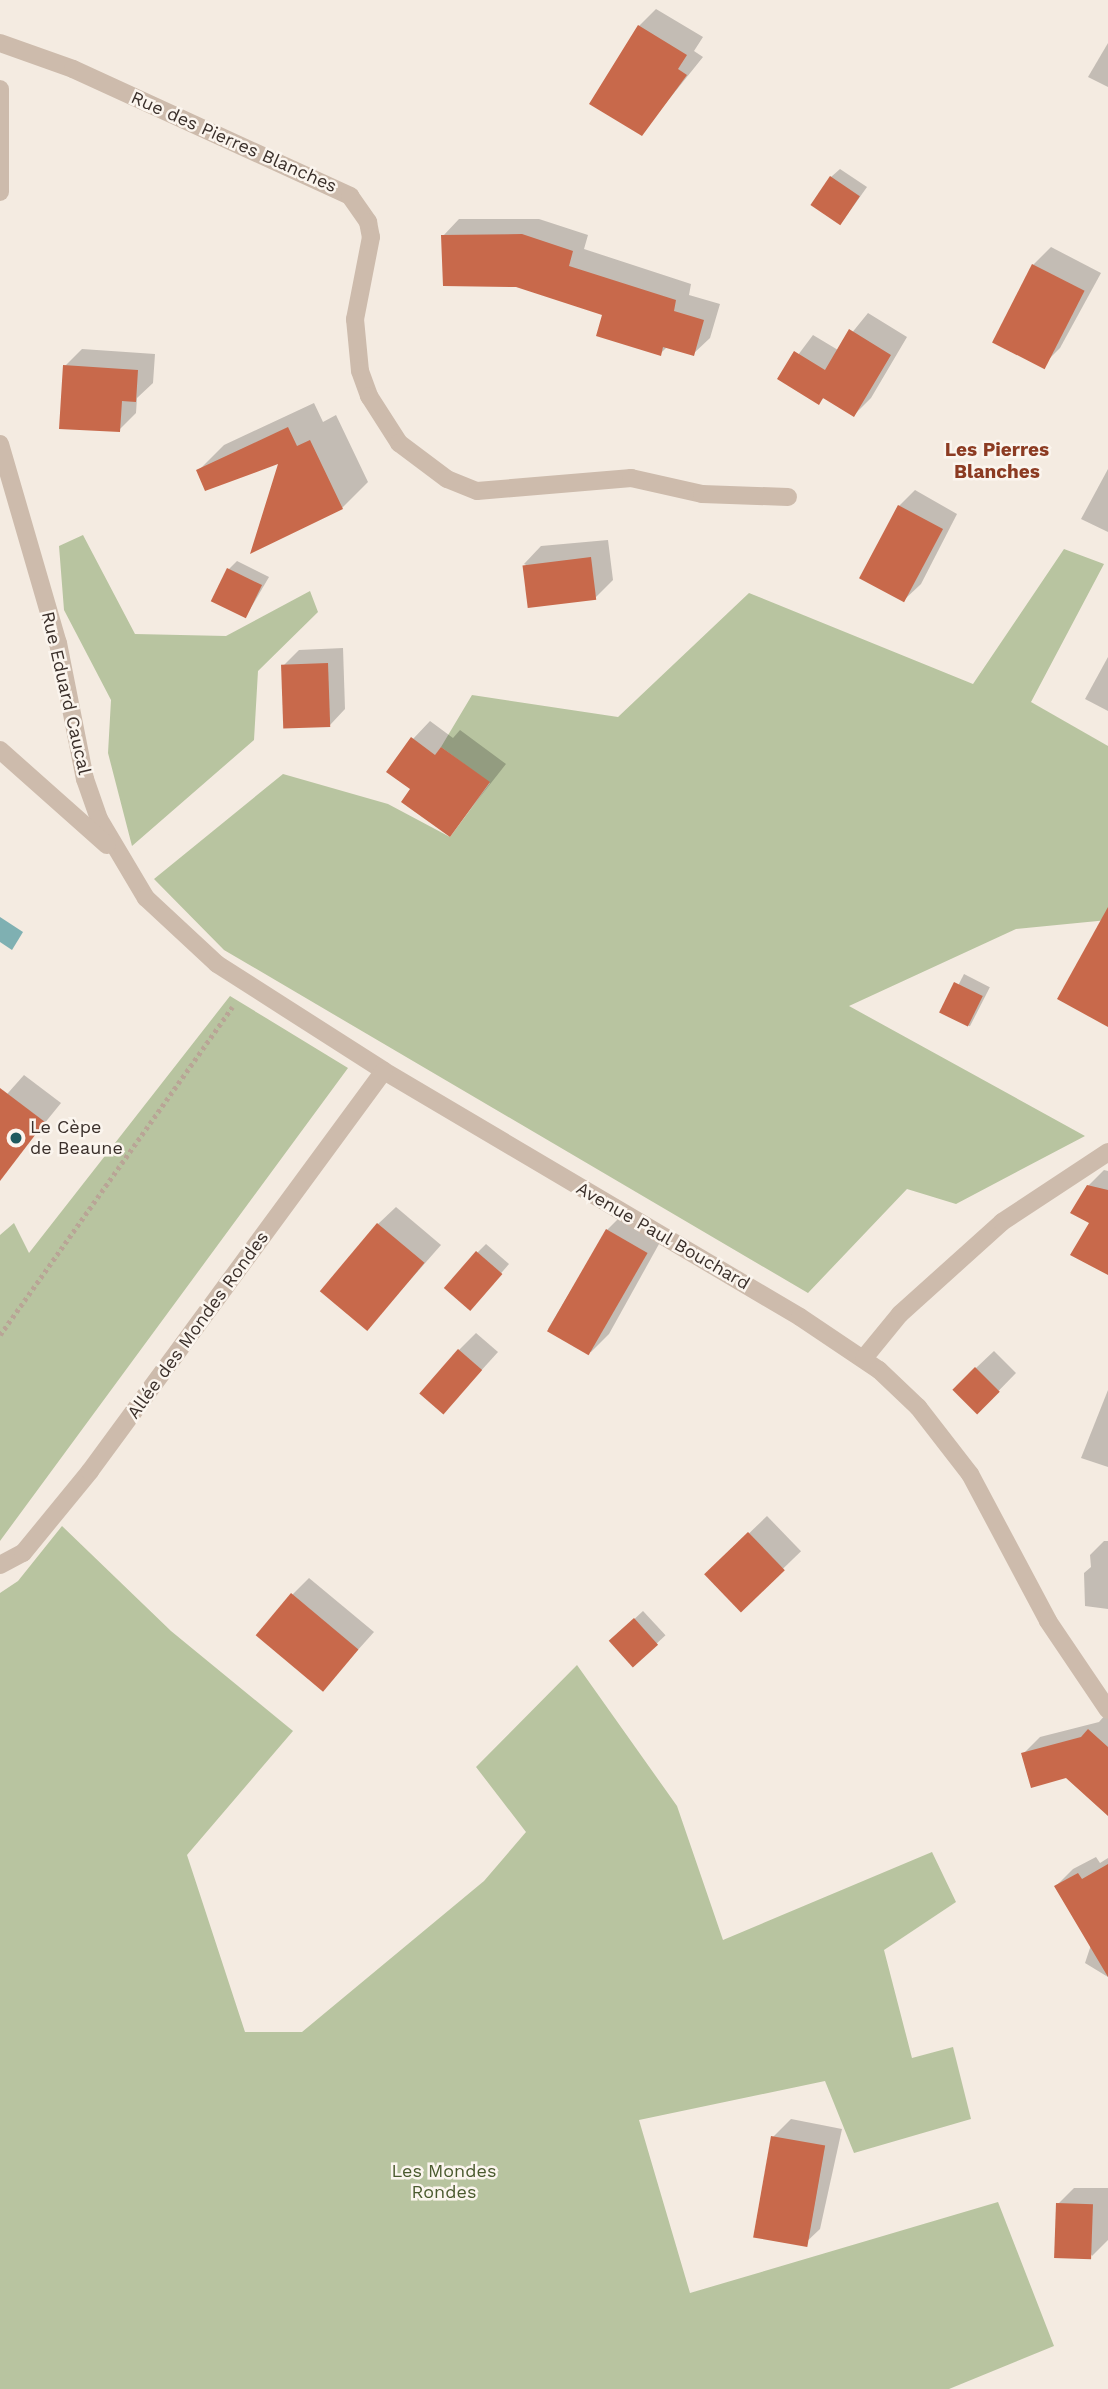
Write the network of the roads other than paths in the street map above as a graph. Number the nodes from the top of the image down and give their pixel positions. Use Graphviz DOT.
graph roads {
  1 [pos="0,43"];
  2 [pos="0,89"];
  3 [pos="0,192"];
  4 [pos="0,444"];
  5 [pos="788,497"];
  6 [pos="0,750"];
  7 [pos="120,857"];
  8 [pos="384,1071"];
  9 [pos="1108,1152"];
  10 [pos="864,1358"];
  11 [pos="0,1566"];
  12 [pos="1108,1710"];
  1 -- 5 [label="street, Rue des Pierres Blanches"];
  2 -- 3 [label="street"];
  4 -- 7 [label="street, Rue Eduard Caucal"];
  6 -- 7 [label="street"];
  7 -- 8 [label="street, Avenue Paul Bouchard"];
  8 -- 10 [label="street, Avenue Paul Bouchard"];
  8 -- 11 [label="street, Allée des Mondes Rondes"];
  9 -- 10 [label="street"];
  10 -- 12 [label="street, Avenue Paul Bouchard"];
}
